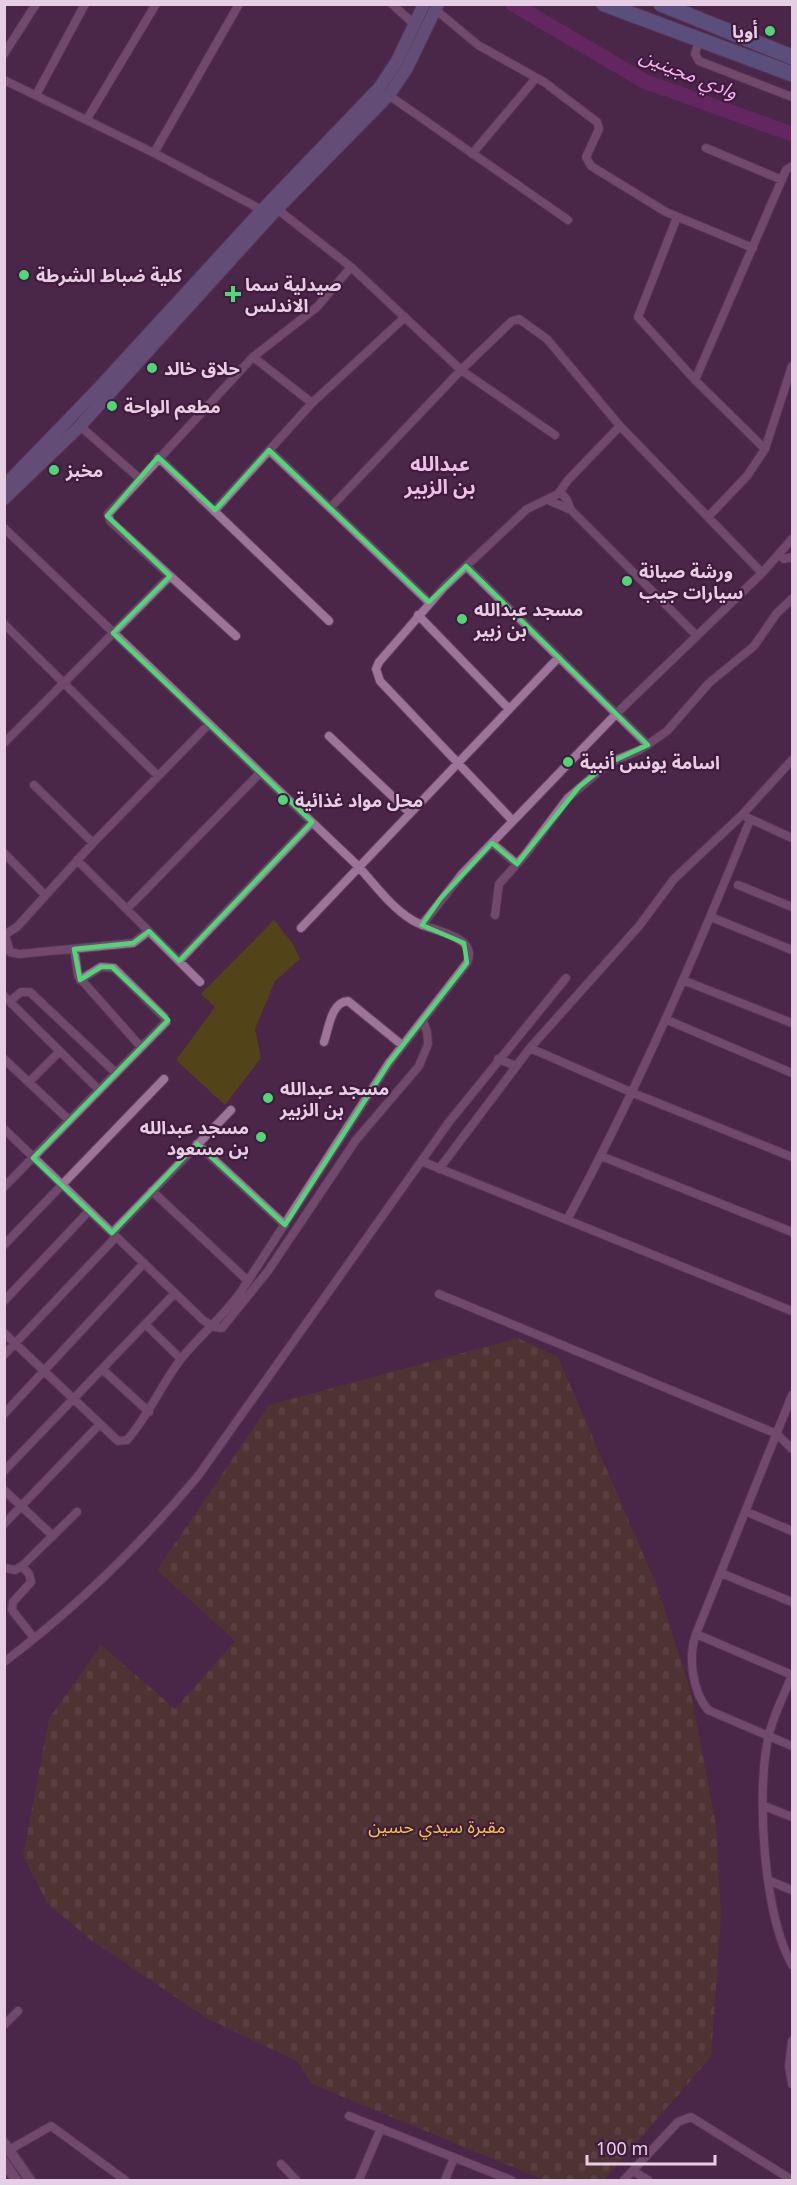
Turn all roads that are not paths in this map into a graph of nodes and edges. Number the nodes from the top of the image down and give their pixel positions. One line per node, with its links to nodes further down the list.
1 (36, 4): 11 (street)
2 (85, 4): 17 (street)
3 (156, 4): 19 (street)
4 (239, 4): 21 (street)
5 (392, 4): 9 (street)
6 (604, 4): 10 (highway)
7 (661, 4): 12 (highway)
8 (432, 6): 9 (main road); 14 (street); 16 (main road)
9 (415, 25): 16 (main road)
10 (699, 40): 13 (highway); 18 (street)
11 (4, 54)
12 (792, 57)
13 (792, 74)
14 (536, 78): 22 (street); 27 (street)
15 (4, 80): 17 (street)
16 (384, 92): 22 (street); 25 (main road); 26 (main road)
17 (36, 95): 19 (street)
18 (792, 98)
19 (87, 119): 21 (street)
20 (706, 148): 24 (street)
21 (154, 153): 26 (street)
22 (472, 153): 28 (street)
23 (792, 166): 24 (street)
24 (782, 180): 29 (street)
25 (277, 209): 30 (street); 37 (main road)
26 (262, 210): 44 (main road)
27 (677, 218): 29 (street); 35 (street)
28 (568, 220)
29 (753, 248): 35 (street)
30 (351, 267): 31 (street); 32 (street)
31 (405, 317): 34 (street); 36 (street)
32 (253, 357): 36 (street); 42 (street)
33 (792, 366): 40 (street)
34 (461, 370): 38 (street); 39 (street); 48 (street)
35 (695, 380): 40 (street)
36 (312, 403): 41 (street)
37 (81, 426): 43 (street); 46 (main road)
38 (620, 426): 45 (street); 51 (street)
39 (555, 435)
40 (765, 449): 51 (street)
41 (269, 450): 48 (street); 49 (street)
42 (158, 457): 43 (street); 49 (street)
43 (139, 478): 58 (street)
44 (4, 486)
45 (560, 491): 47 (street); 50 (street)
46 (4, 500)
47 (548, 500): 50 (street); 56 (street)
48 (332, 507): 60 (street)
49 (214, 510): 62 (street)
50 (571, 510): 66 (street)
51 (708, 517): 57 (street)
52 (4, 528): 64 (street)
53 (792, 539): 54 (street)
54 (779, 555): 55 (street); 57 (street)
55 (792, 557)
56 (466, 566): 60 (street); 67 (street)
57 (762, 573): 66 (street)
58 (170, 576): 64 (street); 65 (street)
59 (792, 599): 74 (street)
60 (429, 602): 61 (street)
61 (418, 615): 69 (street); 76 (street)
62 (329, 621)
63 (4, 624): 68 (street)
64 (113, 633): 68 (street); 71 (street)
65 (236, 636)
66 (697, 636): 70 (street)
67 (559, 657): 69 (street); 70 (street)
68 (64, 683): 73 (street); 78 (street)
69 (509, 709): 76 (street)
70 (617, 713): 74 (street); 83 (street)
71 (209, 724): 77 (street); 78 (street)
72 (329, 736): 80 (street)
73 (5, 742)
74 (648, 745): 90 (street)
75 (792, 760): 81 (street)
76 (458, 763): 80 (street); 83 (street)
77 (260, 773): 84 (street); 95 (street)
78 (158, 776): 86 (street)
79 (34, 785): 86 (street)
80 (410, 813): 91 (street)
81 (742, 815): 82 (street); 116 (street)
82 (750, 820): 85 (street); 97 (street)
83 (513, 821): 87 (street)
84 (312, 822): 91 (street); 104 (street)
85 (792, 838)
86 (93, 843): 89 (street)
87 (492, 843): 90 (street); 98 (street)
88 (4, 853): 93 (street)
89 (77, 860): 93 (street); 95 (street)
90 (517, 864): 96 (street)
91 (358, 867): 98 (street); 99 (street)
92 (738, 885): 94 (street)
93 (45, 895): 101 (street)
94 (792, 907)
95 (127, 909): 100 (street)
96 (495, 915)
97 (711, 917): 103 (street); 107 (street)
98 (422, 925): 110 (street)
99 (301, 928)
100 (149, 931): 102 (street); 104 (street)
101 (5, 935): 102 (street)
102 (74, 949): 106 (street)
103 (792, 950)
104 (179, 961): 108 (street)
105 (566, 978): 119 (street)
106 (80, 980): 115 (street); 115 (street)
107 (685, 981): 111 (street); 112 (street)
108 (200, 982)
109 (7, 999): 117 (street); 121 (street)
110 (423, 1020): 114 (street); 152 (street)
111 (667, 1020): 122 (street); 126 (street)
112 (792, 1023)
113 (324, 1042): 114 (street)
114 (402, 1045): 141 (street)
115 (141, 1047): 121 (street)
116 (530, 1048): 120 (street); 126 (street)
117 (60, 1051): 124 (street); 125 (street)
118 (4, 1059): 124 (street)
119 (498, 1059): 120 (street); 134 (street)
120 (516, 1066): 135 (street)
121 (116, 1073): 125 (street)
122 (792, 1073)
123 (164, 1079): 136 (street)
124 (29, 1082): 128 (street)
125 (99, 1090): 128 (street)
126 (633, 1093): 131 (street); 132 (street)
127 (231, 1110): 130 (street)
128 (69, 1120): 133 (street)
129 (4, 1129): 133 (street)
130 (197, 1144): 138 (street); 141 (street)
131 (601, 1156): 140 (street); 142 (street)
132 (792, 1157)
133 (33, 1158): 136 (street); 137 (street)
134 (420, 1161): 135 (street); 179 (street)
135 (439, 1169): 140 (street)
136 (62, 1185): 139 (street); 144 (street)
137 (4, 1187)
138 (152, 1191): 143 (street); 146 (street)
139 (89, 1211): 143 (street); 149 (street)
140 (567, 1220): 150 (street)
141 (285, 1225): 146 (street)
142 (792, 1232)
143 (114, 1235): 145 (street); 154 (street)
144 (4, 1245)
145 (144, 1263): 147 (street); 158 (street)
146 (248, 1281): 152 (street)
147 (175, 1293): 151 (street); 152 (street)
148 (439, 1294): 164 (street)
149 (4, 1301)
150 (792, 1311)
151 (145, 1324): 156 (street); 157 (street)
152 (213, 1327): 156 (street)
153 (4, 1333): 154 (street)
154 (15, 1343): 155 (street); 158 (street)
155 (4, 1355)
156 (181, 1359): 161 (street)
157 (102, 1369): 160 (street); 161 (street)
158 (44, 1371): 160 (street); 162 (street)
159 (792, 1395): 164 (street)
160 (74, 1399): 163 (street); 166 (street)
161 (149, 1412): 163 (street)
162 (4, 1414)
163 (100, 1424): 168 (street)
164 (777, 1434): 165 (street); 170 (street)
165 (792, 1449)
166 (4, 1471)
167 (4, 1490): 168 (street)
168 (22, 1506): 171 (street); 173 (street)
169 (77, 1512): 173 (street)
170 (747, 1512): 172 (street); 176 (street)
171 (4, 1524)
172 (792, 1531)
173 (53, 1536): 174 (street)
174 (22, 1566): 175 (street); 179 (street)
175 (4, 1568)
176 (721, 1574): 177 (street); 178 (street)
177 (792, 1602)
178 (696, 1634): 181 (street); 182 (street)
179 (34, 1638): 180 (street)
180 (4, 1662)
181 (792, 1675): 182 (street)
182 (768, 1737): 183 (street); 184 (street)
183 (792, 1746)
184 (764, 1806): 185 (street); 186 (street)
185 (792, 1817)
186 (770, 1881): 187 (street); 188 (street)
187 (792, 1890)
188 (792, 1965)
189 (18, 2011): 190 (street)
190 (4, 2025)
191 (792, 2041): 192 (street)
192 (792, 2084)
193 (349, 2116): 194 (street)
194 (381, 2128): 196 (street); 204 (street)
195 (7, 2147): 201 (street); 202 (street)
196 (454, 2158): 205 (street); 206 (street)
197 (4, 2162): 200 (street)
198 (281, 2164): 203 (street)
199 (633, 2171): 207 (street); 208 (street); 209 (street)
200 (16, 2181)
201 (30, 2181)
202 (125, 2181)
203 (296, 2181)
204 (359, 2181)
205 (445, 2181)
206 (511, 2181)
207 (624, 2181)
208 (648, 2181)
209 (792, 2181)

